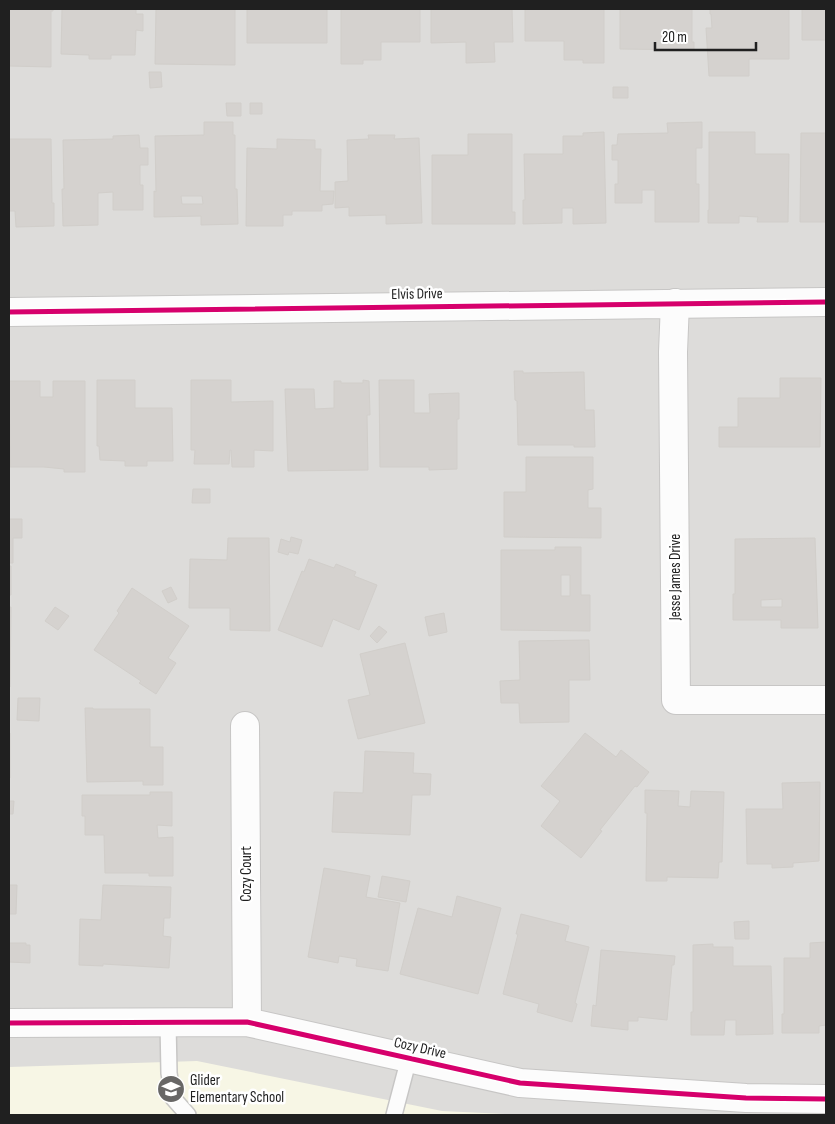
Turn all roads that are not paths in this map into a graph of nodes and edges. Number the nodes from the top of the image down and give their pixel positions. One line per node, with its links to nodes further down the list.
1 (826, 302): 2 (street, Elvis Drive)
2 (675, 303): 3 (street, Elvis Drive); 4 (street, Jesse James Drive)
3 (9, 312)
4 (826, 700)
5 (245, 726): 7 (street, Cozy Court)
6 (168, 1022): 7 (street, Cozy Drive); 8 (street, Cozy Drive); 12 (lane)
7 (247, 1022): 9 (street, Cozy Drive)
8 (9, 1024)
9 (409, 1058): 11 (street, Cozy Drive); 13 (lane)
10 (826, 1099): 11 (street, Cozy Drive)
11 (765, 1107)
12 (188, 1115)
13 (394, 1115)

